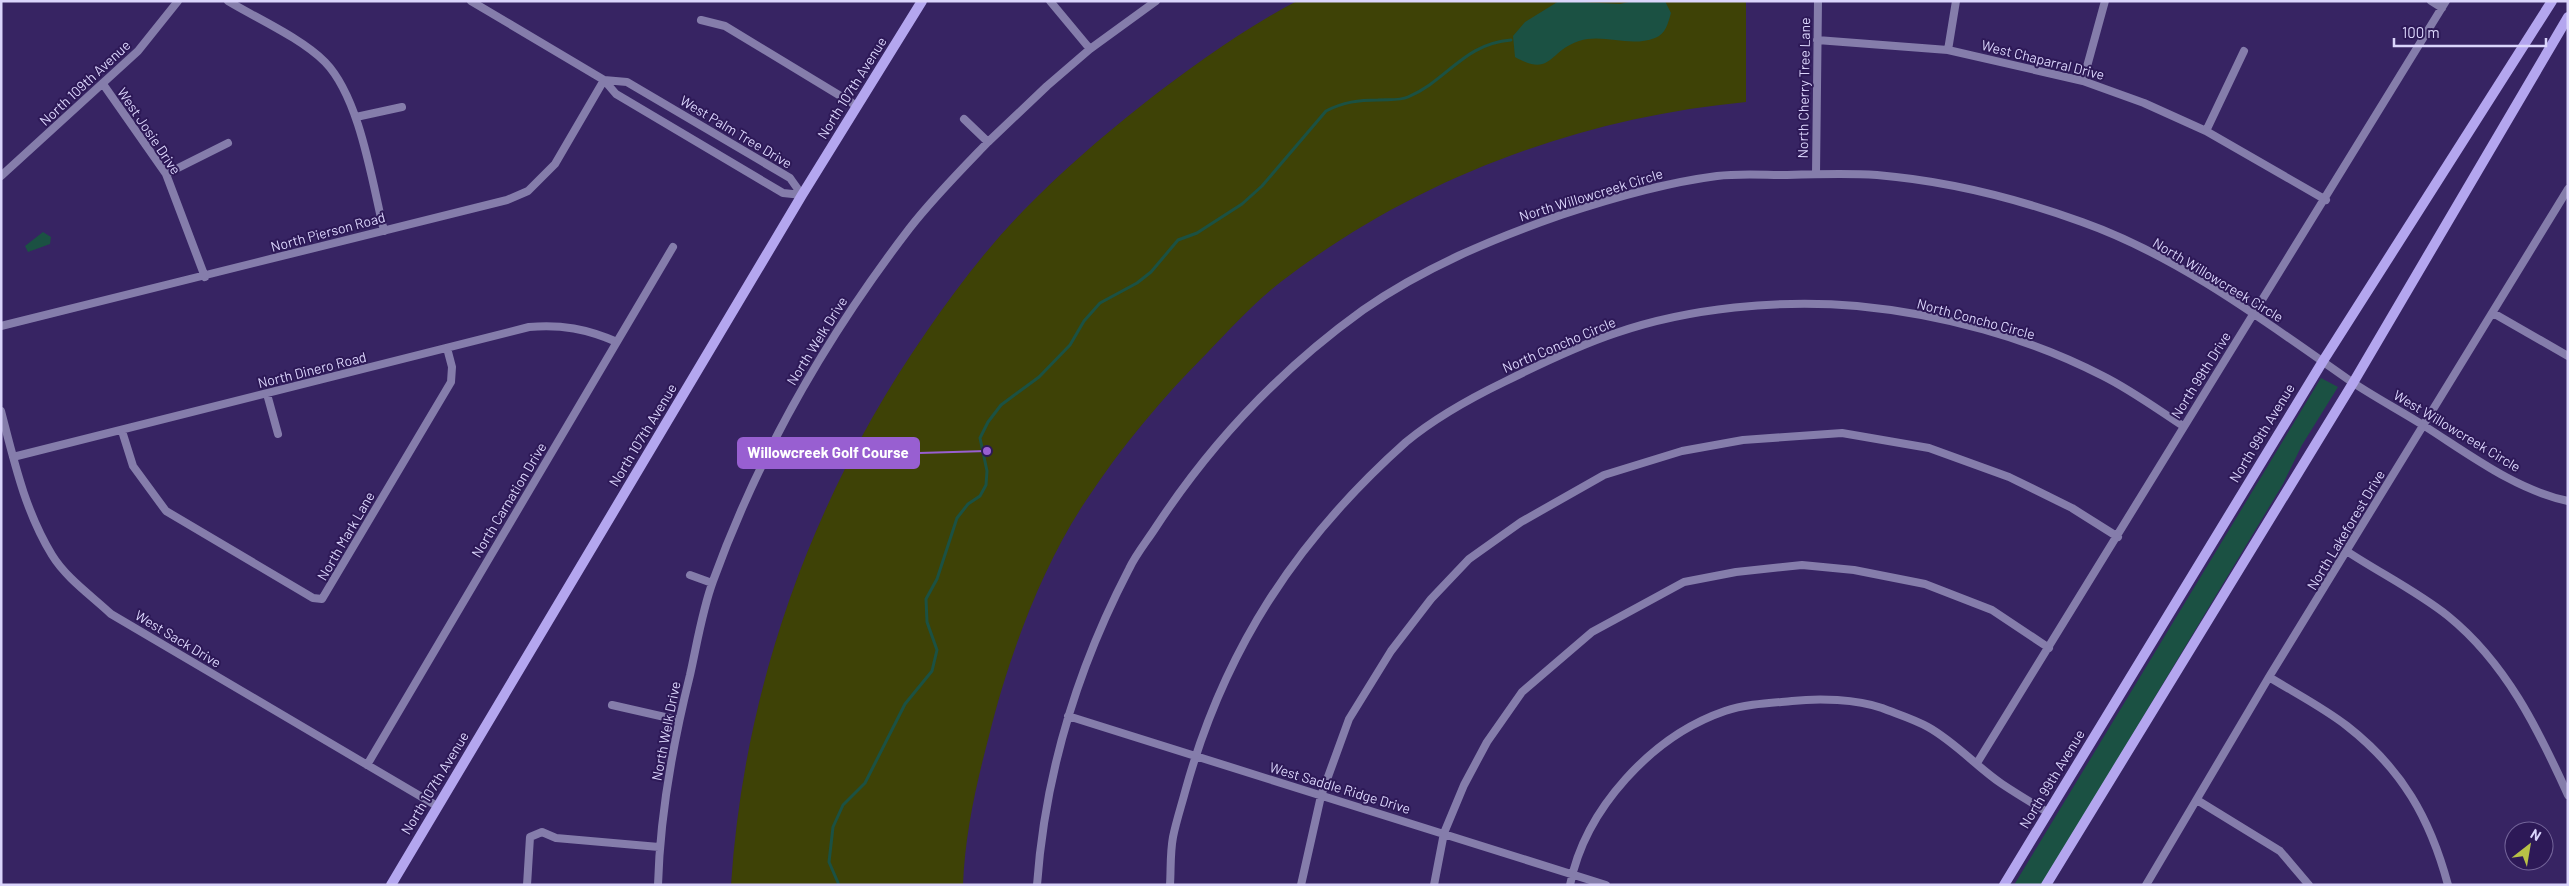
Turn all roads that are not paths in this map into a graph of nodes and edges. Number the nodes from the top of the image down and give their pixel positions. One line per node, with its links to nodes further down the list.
1 (178, 1): 21 (street, North 109th Avenue)
2 (228, 1): 24 (street)
3 (471, 1): 19 (street, West Palm Tree Drive)
4 (922, 1): 22 (main road, North 107th Avenue)
5 (1050, 1): 16 (street)
6 (1156, 1): 16 (street, North Welk Drive)
7 (1818, 1): 15 (street, North Cherry Tree Lane)
8 (1956, 1): 17 (street)
9 (2105, 1): 20 (street)
10 (2430, 1): 12 (street)
11 (2552, 1): 44 (main road, North 99th Avenue)
12 (2444, 5): 34 (street, North 99th Drive)
13 (2568, 17): 46 (main road)
14 (701, 20): 22 (street)
15 (1818, 40): 17 (street, West Chaparral Drive); 30 (street, North Cherry Tree Lane)
16 (1090, 49): 27 (street, North Welk Drive)
17 (1948, 50): 20 (street, West Chaparral Drive)
18 (2244, 51): 26 (street)
19 (604, 80): 33 (street, West Palm Tree Drive); 33 (street, West Palm Tree Drive); 35 (street, North Pierson Road)
20 (2082, 80): 26 (street, West Chaparral Drive)
21 (102, 84): 29 (street, West Josie Drive); 31 (street, North 109th Avenue)
22 (857, 106): 33 (main road, North 107th Avenue)
23 (402, 107): 24 (street)
24 (356, 117): 35 (street)
25 (964, 119): 27 (street)
26 (2206, 131): 34 (street, West Chaparral Drive)
27 (988, 142): 58 (street, North Welk Drive)
28 (228, 143): 29 (street)
29 (166, 174): 37 (street, West Josie Drive)
30 (1816, 174): 39 (street, North Willowcreek Circle); 62 (street, North Willowcreek Circle)
31 (1, 176)
32 (2568, 190): 38 (street, North Lakeforest Drive)
33 (802, 195): 70 (main road, North 107th Avenue)
34 (2326, 200): 39 (street, North 99th Drive)
35 (384, 231): 37 (street, North Pierson Road)
36 (673, 247): 41 (street, North Carnation Drive)
37 (205, 277): 40 (street, North Pierson Road)
38 (2493, 314): 43 (street); 50 (street, North Lakeforest Drive)
39 (2254, 315): 44 (street, North Willowcreek Circle); 49 (street, North 99th Drive)
40 (1, 326)
41 (617, 342): 42 (street, North Dinero Road); 66 (street, North Carnation Drive)
42 (447, 348): 47 (street, North Dinero Road); 51 (street, North Mark Lane)
43 (2568, 356)
44 (2323, 361): 45 (street, North Willowcreek Circle); 71 (main road, North 99th Avenue)
45 (2338, 372): 46 (street, West Willowcreek Circle)
46 (2353, 383): 50 (street, West Willowcreek Circle); 85 (main road)
47 (267, 394): 51 (street, North Dinero Road); 52 (street)
48 (1, 411): 53 (street, West Sack Drive)
49 (2183, 426): 55 (street, North 99th Drive); 64 (street, North Concho Circle)
50 (2424, 426): 54 (street, West Willowcreek Circle); 56 (street, North Lakeforest Drive)
51 (122, 430): 53 (street, North Dinero Road)
52 (278, 434)
53 (13, 456): 66 (street, West Sack Drive)
54 (2568, 501)
55 (2118, 537): 59 (street, North 99th Drive); 68 (street)
56 (2348, 552): 60 (street, North Lakeforest Drive); 67 (street)
57 (690, 575): 58 (street)
58 (712, 583): 63 (street, North Welk Drive)
59 (2049, 648): 65 (street, North 99th Drive); 72 (street)
60 (2269, 677): 69 (street, North Lakeforest Drive); 88 (street)
61 (612, 705): 63 (street)
62 (1068, 716): 64 (street, West Saddle Ridge Drive); 78 (street)
63 (678, 720): 73 (street, North Welk Drive)
64 (1195, 756): 68 (street, West Saddle Ridge Drive); 79 (street, North Concho Circle)
65 (1978, 763): 71 (street); 74 (street)
66 (366, 765): 70 (street, West Sack Drive)
67 (2568, 795)
68 (1321, 796): 72 (street, West Saddle Ridge Drive); 80 (street)
69 (2197, 800): 86 (street, North Lakeforest Drive); 87 (street)
70 (437, 806): 75 (main road, North 107th Avenue)
71 (2047, 812): 84 (main road, North 99th Avenue)
72 (1444, 833): 74 (street, West Saddle Ridge Drive); 81 (street)
73 (659, 847): 76 (street); 77 (street, North Welk Drive)
74 (1572, 874): 82 (street); 83 (street, West Saddle Ridge Drive)
75 (391, 885)
76 (527, 885)
77 (658, 885)
78 (1037, 885)
79 (1170, 885)
80 (1301, 885)
81 (1434, 885)
82 (1570, 885)
83 (1606, 885)
84 (2004, 885)
85 (2046, 885)
86 (2146, 885)
87 (2308, 885)
88 (2448, 885)

